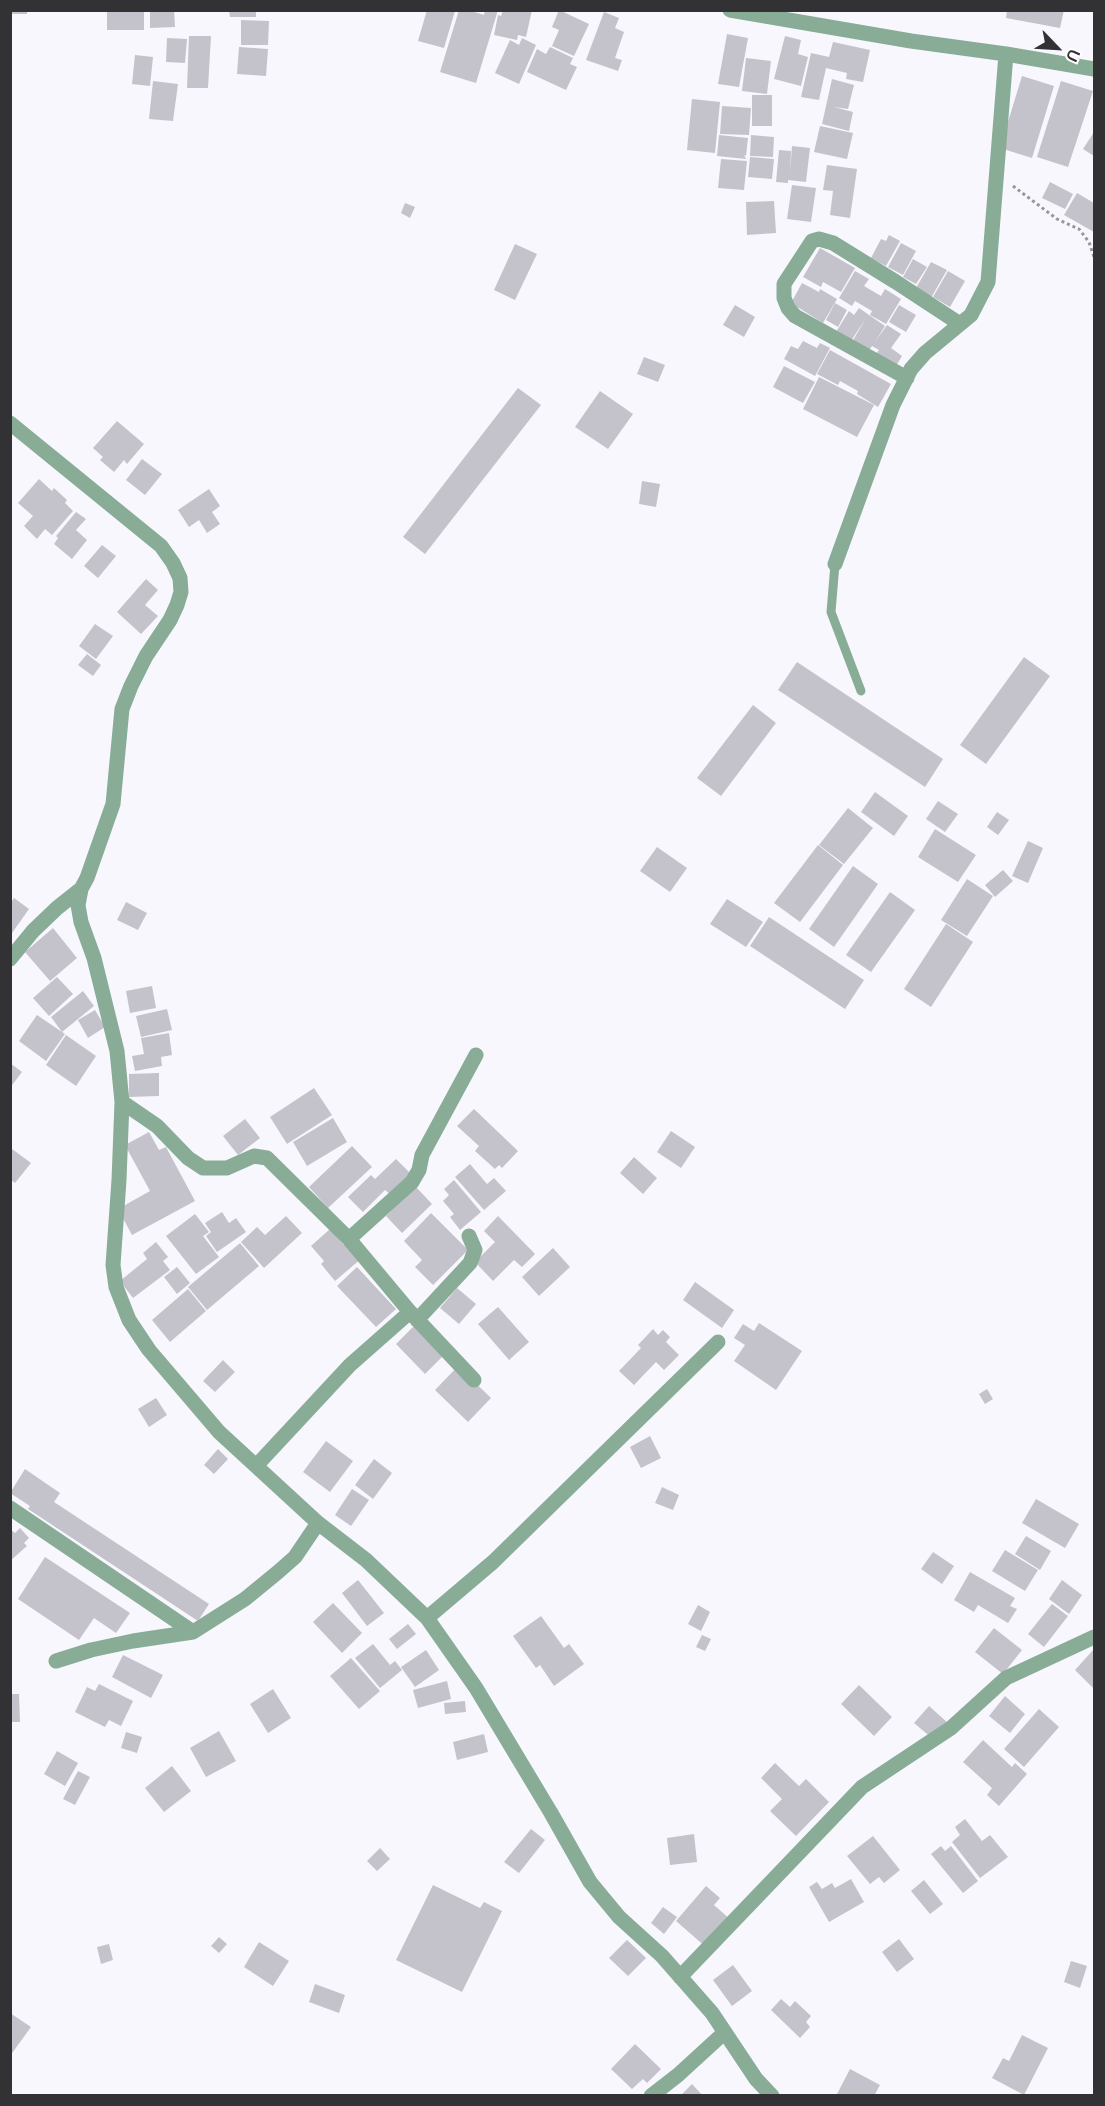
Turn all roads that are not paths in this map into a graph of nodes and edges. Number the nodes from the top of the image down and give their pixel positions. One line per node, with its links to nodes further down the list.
1 (730, 10): 2 (street)
2 (1006, 54): 3 (street); 4 (street)
3 (1095, 69)
4 (960, 324): 5 (street); 5 (street)
5 (907, 378): 7 (street)
6 (10, 423): 9 (street)
7 (835, 564): 8 (lane)
8 (861, 691)
9 (81, 889): 10 (street); 12 (street)
10 (10, 959)
11 (476, 1055): 14 (street)
12 (122, 1102): 14 (street); 18 (street)
13 (470, 1236): 15 (street)
14 (349, 1239): 15 (street)
15 (414, 1316): 17 (street); 18 (street)
16 (718, 1342): 21 (street)
17 (474, 1380)
18 (256, 1466): 20 (street)
19 (10, 1508): 22 (street)
20 (318, 1523): 21 (street); 22 (street)
21 (427, 1618): 25 (street)
22 (193, 1632): 24 (street)
23 (1095, 1637): 25 (street)
24 (56, 1661)
25 (680, 1977): 26 (street)
26 (725, 2032): 27 (street); 28 (street)
27 (651, 2096)
28 (772, 2096)

